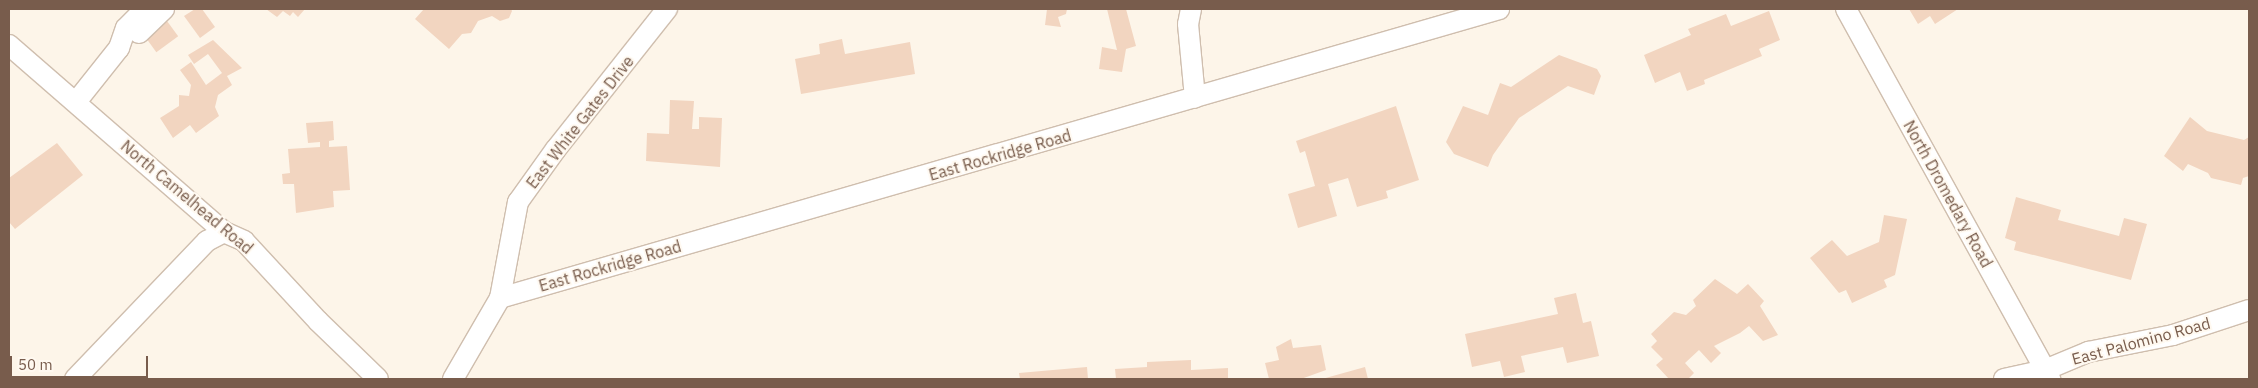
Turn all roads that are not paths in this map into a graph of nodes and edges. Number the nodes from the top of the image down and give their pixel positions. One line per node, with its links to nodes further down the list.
1 (144, 9): 8 (street)
2 (164, 9): 8 (street)
3 (667, 9): 12 (street, East White Gates Drive)
4 (1191, 9): 9 (street)
5 (1499, 9): 9 (street, East Rockridge Road)
6 (1846, 9): 14 (street, North Dromedary Road)
7 (9, 45): 10 (street, North Camelhead Road)
8 (119, 48): 10 (street)
9 (1195, 98): 12 (street, East Rockridge Road)
10 (76, 102): 11 (street, North Camelhead Road)
11 (224, 232): 15 (street); 16 (street, North Camelhead Road)
12 (500, 298): 17 (street, East White Gates Drive)
13 (2249, 310): 14 (street, East Palomino Road)
14 (2047, 375): 18 (street, East Palomino Road)
15 (74, 379)
16 (378, 379)
17 (453, 379)
18 (2004, 379)

